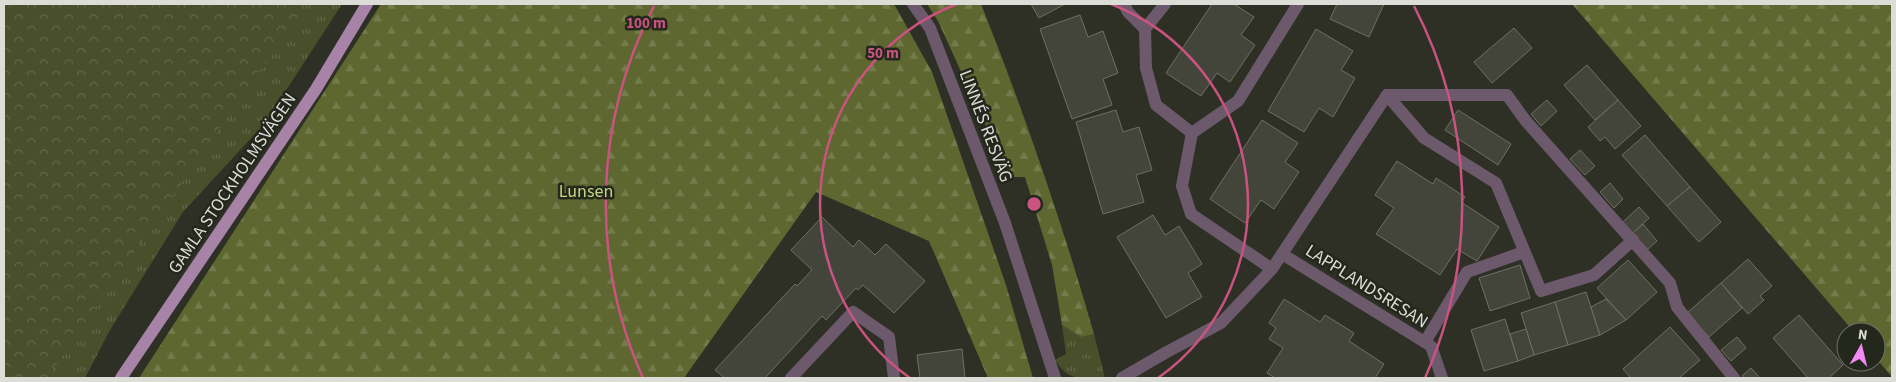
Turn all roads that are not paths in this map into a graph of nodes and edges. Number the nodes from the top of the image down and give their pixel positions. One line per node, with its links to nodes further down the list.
1 (367, 4): 15 (main road, GAMLA STOCKHOLMSVÄGEN)
2 (913, 4): 18 (street, LINNÉS RESVÄG)
3 (1124, 4): 6 (street)
4 (1165, 4): 6 (street)
5 (1298, 4): 8 (street)
6 (1145, 29): 8 (street)
7 (1387, 95): 9 (street); 10 (street); 11 (street, LAPPLANDSRESAN)
8 (1192, 133): 12 (street)
9 (1633, 240): 10 (street); 14 (street)
10 (1524, 252): 13 (street)
11 (1282, 254): 12 (street, LAPPLANDSRESAN); 13 (street, LAPPLANDSRESAN)
12 (1272, 269): 19 (street, LAPPLANDSRESAN)
13 (1425, 342): 20 (street, LAPPLANDSRESAN)
14 (1726, 375)
15 (121, 378)
16 (791, 378): 17 (street)
17 (894, 378)
18 (1055, 378)
19 (1122, 378)
20 (1442, 378)

